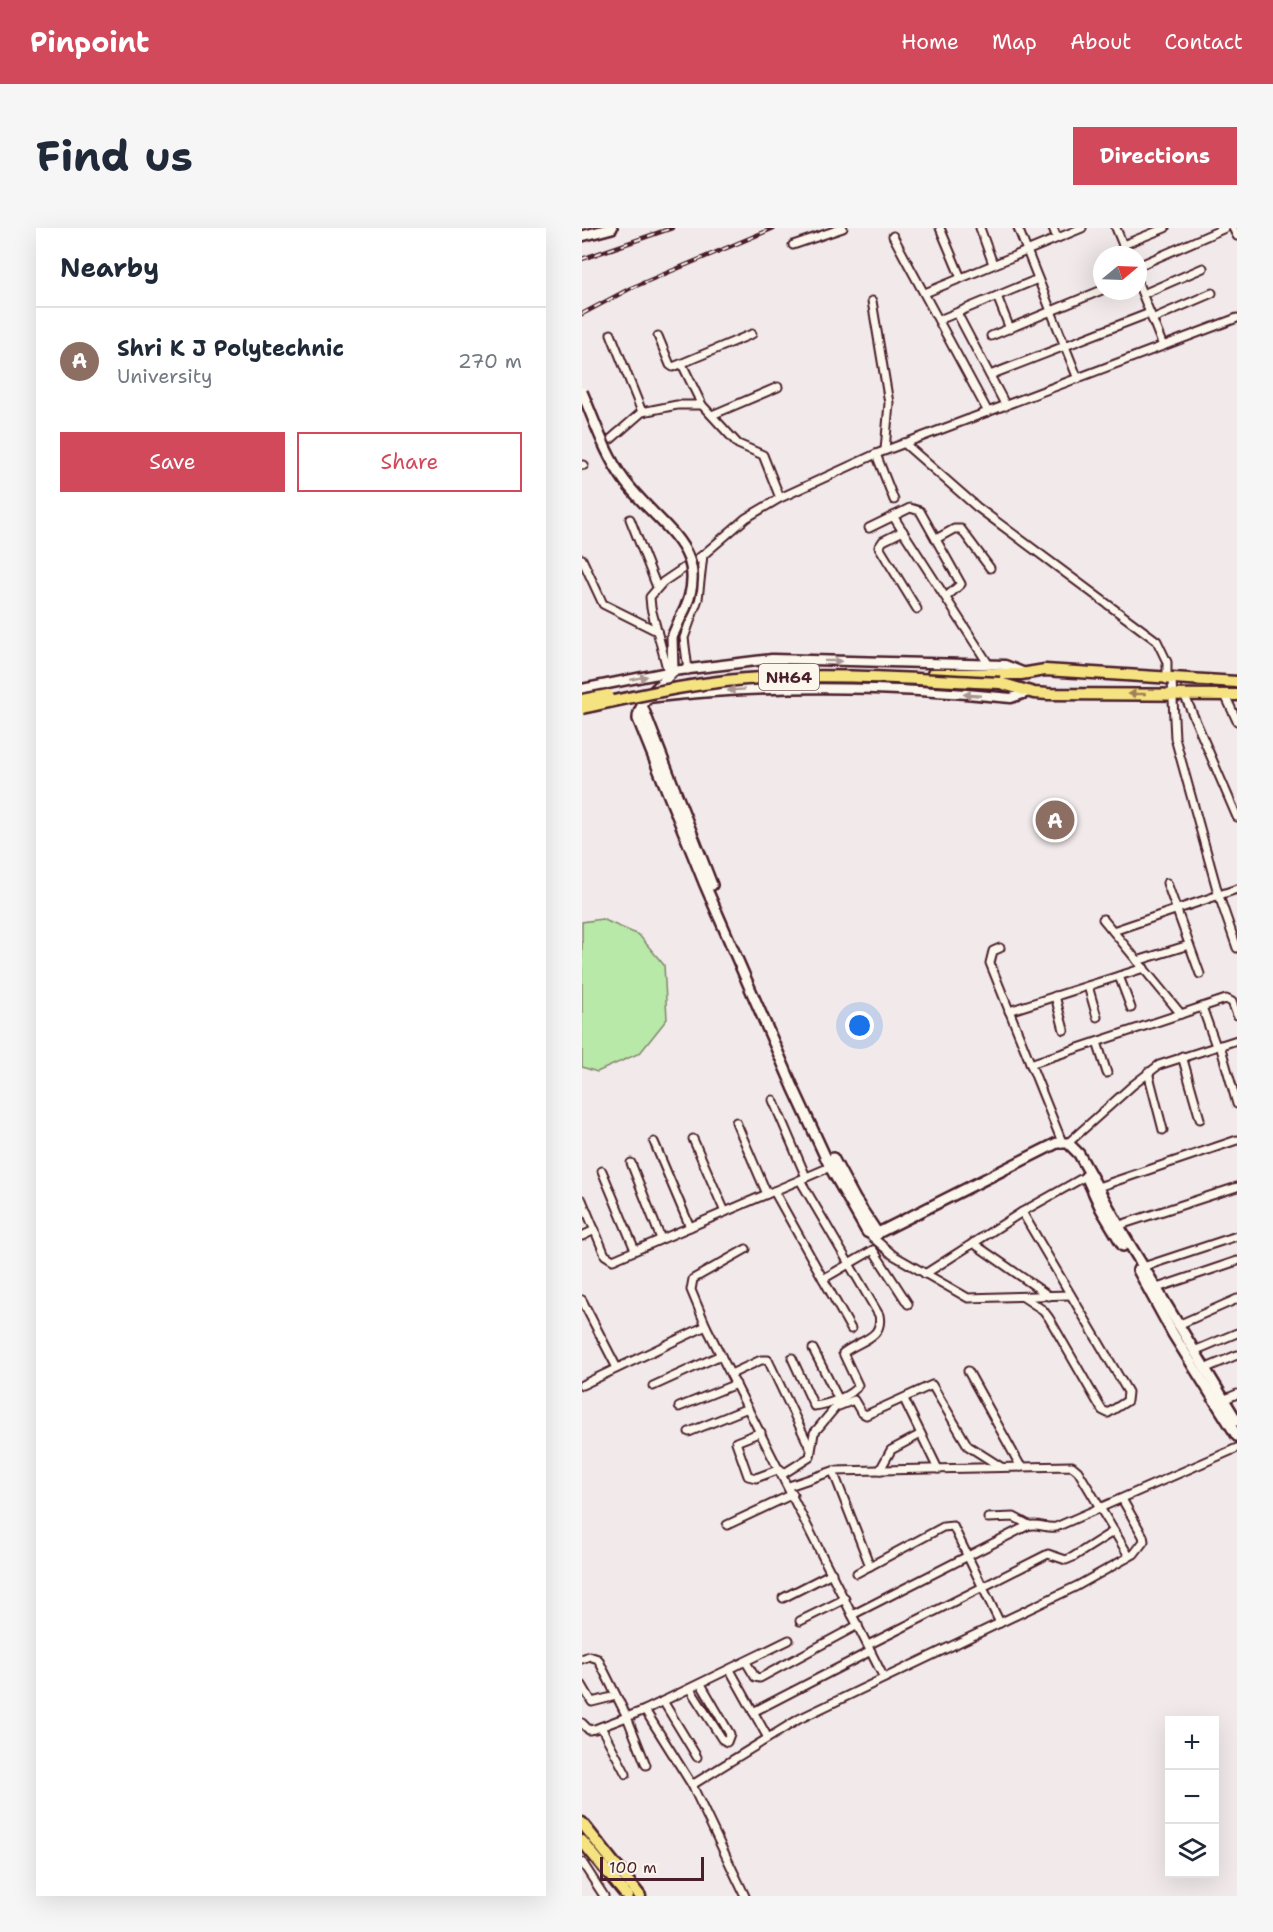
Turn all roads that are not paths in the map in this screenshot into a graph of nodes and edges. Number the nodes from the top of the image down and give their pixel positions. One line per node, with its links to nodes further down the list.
1 (612, 228): 13 (main road)
2 (843, 228): 17 (street)
3 (940, 228): 23 (street)
4 (980, 228): 21 (street)
5 (1018, 228): 19 (street)
6 (1053, 228): 16 (street)
7 (1082, 228): 16 (street)
8 (1116, 228): 18 (street)
9 (1165, 228): 18 (street)
10 (1226, 228): 12 (street)
11 (1233, 228): 15 (street)
12 (1210, 231): 20 (street)
13 (582, 236)
14 (893, 236): 26 (street)
15 (1237, 236)
16 (1057, 238): 19 (street)
17 (793, 245)
18 (1123, 245)
19 (1027, 251): 21 (street); 24 (street)
20 (1147, 262)
21 (993, 264): 23 (street)
22 (1203, 268): 25 (street)
23 (961, 278): 26 (street)
24 (1038, 279): 29 (street); 32 (street)
25 (1147, 292)
26 (925, 293): 36 (street)
27 (1212, 293): 34 (street)
28 (1093, 294): 32 (street)
29 (997, 296): 33 (street); 37 (street)
30 (1145, 300): 34 (street)
31 (872, 301): 56 (street)
32 (1051, 311): 37 (street); 42 (street)
33 (957, 313): 36 (street); 45 (street)
34 (1151, 316): 42 (street); 43 (street)
35 (1237, 318): 43 (street)
36 (939, 320): 52 (street)
37 (1010, 328): 41 (street)
38 (611, 334): 51 (street)
39 (752, 334): 44 (street)
40 (658, 336): 44 (street)
41 (991, 336)
42 (1065, 346): 45 (street); 46 (street)
43 (1163, 346): 46 (street)
44 (682, 364): 49 (street)
45 (990, 375): 50 (street)
46 (1078, 379): 50 (street)
47 (778, 387): 53 (street)
48 (582, 392): 74 (main road, bridge)
49 (702, 405): 51 (street); 53 (street)
50 (1006, 405): 52 (street)
51 (642, 412): 54 (street)
52 (988, 412): 55 (street)
53 (712, 415): 58 (street)
54 (611, 440)
55 (904, 443): 56 (street); 77 (street)
56 (885, 450): 57 (street)
57 (876, 454): 58 (street); 59 (street)
58 (780, 498): 65 (street)
59 (894, 500)
60 (893, 516): 62 (street); 63 (street); 64 (street)
61 (630, 519): 68 (street)
62 (869, 528)
63 (903, 531): 69 (street); 70 (street)
64 (936, 539): 67 (street); 69 (street)
65 (703, 555): 68 (street); 73 (street)
66 (582, 559): 71 (street)
67 (990, 568)
68 (657, 587): 71 (street)
69 (946, 597): 72 (street)
70 (917, 609)
71 (657, 631): 74 (street)
72 (989, 665): 73 (street, NH64, one-way to 72); 75 (street, NH64)
73 (688, 669): 74 (street, NH64)
74 (671, 672): 79 (street, NH64, one-way to 74); 84 (main road)
75 (1025, 673): 76 (main road, NH64); 77 (main road, NH64)
76 (1000, 678): 80 (main road, NH64); 85 (main road, NH64, bridge); 86 (main road, NH64, bridge)
77 (1169, 680): 78 (main road, NH64); 81 (street)
78 (1237, 682)
79 (582, 689)
80 (1029, 692): 81 (main road, NH64, one-way to 80); 84 (street, one-way to 84)
81 (1172, 694): 82 (main road, NH64); 93 (street)
82 (1184, 694): 83 (main road, NH64); 90 (street)
83 (1231, 695): 89 (street)
84 (649, 698): 87 (main road); 88 (street)
85 (582, 700)
86 (582, 708)
87 (643, 708): 131 (main road); 144 (main road)
88 (582, 712)
89 (1237, 721)
90 (1237, 817)
91 (1167, 883): 94 (street)
92 (1237, 889): 93 (street)
93 (1218, 893): 94 (street); 99 (street)
94 (1177, 908): 96 (street); 97 (street)
95 (1103, 919): 96 (street)
96 (1113, 931): 100 (street)
97 (1189, 945): 100 (street); 102 (street)
98 (1000, 948): 108 (street)
99 (1237, 948)
100 (1137, 961): 101 (street)
101 (1144, 968): 103 (street); 109 (street)
102 (1200, 974)
103 (1119, 976): 104 (street); 107 (street)
104 (1088, 986): 105 (street); 111 (street)
105 (1055, 996): 108 (street); 112 (street)
106 (1202, 1007): 109 (street); 110 (street); 115 (street)
107 (1131, 1008)
108 (1009, 1011): 117 (street)
109 (1181, 1014): 114 (street)
110 (1237, 1014)
111 (1097, 1017)
112 (1065, 1030)
113 (1237, 1040): 115 (street)
114 (1097, 1042): 117 (street); 119 (street)
115 (1218, 1045): 116 (street); 121 (street)
116 (1182, 1056): 118 (street); 122 (street)
117 (1030, 1064): 128 (street)
118 (1148, 1072): 124 (street); 128 (street)
119 (1107, 1073)
120 (773, 1100): 134 (street)
121 (1237, 1104)
122 (1200, 1119)
123 (736, 1122): 137 (street)
124 (1163, 1130)
125 (693, 1139): 139 (street)
126 (1237, 1140): 135 (street)
127 (654, 1142): 141 (street)
128 (1065, 1143): 129 (main road); 144 (main road)
129 (1079, 1154): 133 (main road); 135 (main road)
130 (631, 1163): 147 (street)
131 (830, 1167): 134 (street); 144 (main road)
132 (602, 1171): 150 (street)
133 (1086, 1176): 140 (street); 142 (main road)
134 (803, 1179): 137 (street); 152 (street)
135 (1098, 1187): 142 (main road)
136 (1237, 1187): 142 (street)
137 (770, 1193): 139 (street); 155 (street)
138 (582, 1200): 143 (street)
139 (724, 1212): 141 (street)
140 (1022, 1212): 148 (street); 157 (street)
141 (690, 1227): 147 (street)
142 (1115, 1227): 153 (main road); 156 (main road)
143 (595, 1230): 145 (street); 150 (street)
144 (875, 1235): 154 (street)
145 (582, 1236)
146 (1237, 1236): 153 (street)
147 (662, 1239): 150 (street)
148 (973, 1243): 154 (street); 158 (street)
149 (746, 1249): 164 (street)
150 (635, 1250)
151 (1237, 1261): 156 (street)
152 (849, 1263): 155 (street); 162 (street); 182 (street)
153 (1143, 1267): 156 (main road)
154 (925, 1274): 159 (street)
155 (823, 1279): 165 (street)
156 (1152, 1289): 163 (main road); 189 (main road)
157 (1070, 1295): 158 (street); 159 (street)
158 (1049, 1296): 159 (street)
159 (1023, 1297)
160 (1237, 1299): 163 (street)
161 (582, 1300): 172 (street)
162 (908, 1304)
163 (1178, 1325): 168 (main road)
164 (706, 1326): 169 (street); 172 (street)
165 (851, 1329)
166 (1237, 1333): 168 (street)
167 (813, 1349): 182 (street)
168 (1194, 1351): 173 (main road)
169 (721, 1355): 175 (street); 178 (street)
170 (1237, 1355): 173 (street)
171 (792, 1359): 182 (street)
172 (617, 1368): 176 (street)
173 (1204, 1369): 181 (main road)
174 (968, 1371): 193 (street)
175 (731, 1374): 177 (street); 191 (street)
176 (583, 1382)
177 (736, 1384): 183 (street); 184 (street)
178 (653, 1386)
179 (1237, 1394): 181 (street)
180 (904, 1399): 182 (street); 188 (street); 192 (street)
181 (1223, 1400): 185 (main road)
182 (839, 1402): 191 (street)
183 (679, 1407)
184 (748, 1408): 186 (street); 187 (street)
185 (1237, 1421)
186 (689, 1432)
187 (761, 1432): 197 (street); 197 (street)
188 (921, 1434): 194 (street); 195 (street)
189 (1237, 1436)
190 (1237, 1448): 200 (street)
191 (811, 1450): 197 (street)
192 (1002, 1467): 193 (street); 194 (street)
193 (1021, 1467): 201 (street)
194 (938, 1469): 195 (street)
195 (880, 1470): 196 (street)
196 (833, 1471): 198 (street); 208 (street)
197 (782, 1472): 198 (street)
198 (789, 1486): 199 (street)
199 (793, 1494): 203 (street); 209 (street)
200 (1122, 1499): 201 (street); 207 (street)
201 (1100, 1508): 204 (street); 205 (street)
202 (988, 1518): 204 (street)
203 (727, 1525)
204 (1029, 1525): 206 (street)
205 (1114, 1531): 207 (street); 211 (street)
206 (969, 1556): 208 (street); 211 (street); 214 (street)
207 (1129, 1556): 216 (street)
208 (870, 1566): 210 (street)
209 (832, 1573): 212 (street); 213 (street)
210 (857, 1573)
211 (984, 1588): 216 (street); 219 (street)
212 (783, 1598)
213 (845, 1599): 214 (street); 215 (street)
214 (852, 1614): 217 (street)
215 (800, 1621)
216 (1000, 1623): 223 (street)
217 (858, 1625): 219 (street); 221 (street)
218 (789, 1640): 221 (street)
219 (869, 1648): 223 (street); 230 (street)
220 (582, 1659): 227 (street)
221 (746, 1662): 222 (street)
222 (730, 1670): 225 (street); 230 (street)
223 (884, 1678): 234 (street)
224 (582, 1684): 227 (street)
225 (701, 1684): 226 (street); 226 (street)
226 (690, 1689): 228 (street)
227 (616, 1696): 231 (street)
228 (663, 1701): 229 (street); 235 (street)
229 (645, 1710): 231 (street); 238 (street)
230 (753, 1712): 234 (street)
231 (627, 1717): 233 (street); 236 (street)
232 (582, 1723): 233 (street)
233 (601, 1727): 237 (street)
234 (768, 1738): 238 (street)
235 (697, 1757)
236 (646, 1765)
237 (626, 1774)
238 (692, 1785): 246 (street)
239 (582, 1823): 245 (main road)
240 (582, 1841): 244 (main road)
241 (582, 1862): 242 (street)
242 (585, 1877): 243 (street)
243 (604, 1896)
244 (627, 1896)
245 (640, 1896)
246 (745, 1896)

